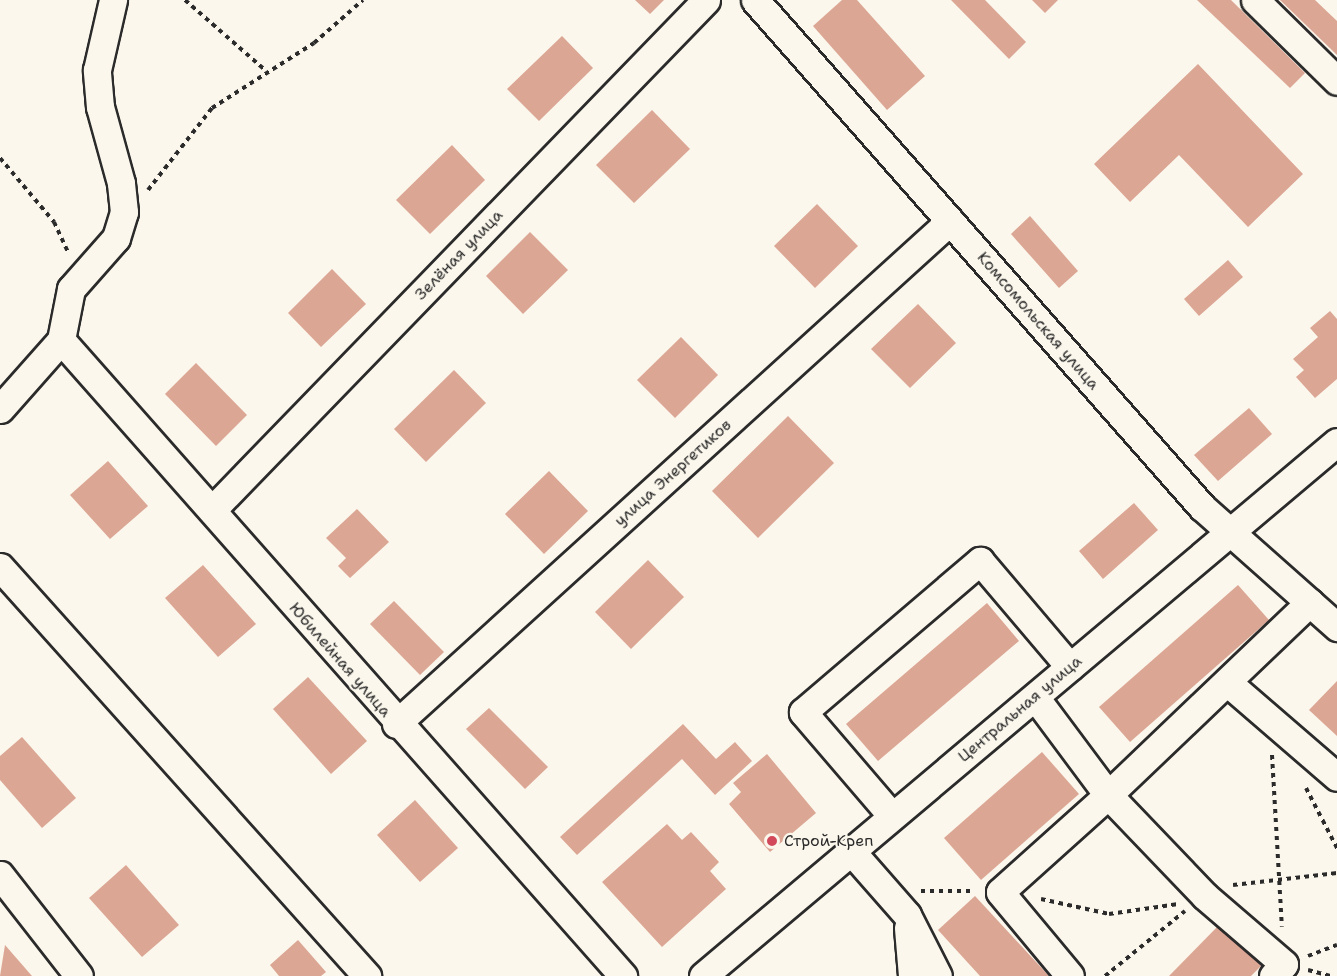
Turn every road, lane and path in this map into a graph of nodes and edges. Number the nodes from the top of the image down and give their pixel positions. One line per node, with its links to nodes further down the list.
1 (112, 0): 12 (street)
2 (185, 0): 7 (path)
3 (363, 0): 7 (path)
4 (706, 0): 16 (street, Зелёная улица)
5 (754, 0): 11 (street, Комсомольская улица)
6 (1255, 0): 8 (street)
7 (265, 70): 10 (path)
8 (1337, 81)
9 (0, 158): 12 (path)
10 (142, 199)
11 (950, 221): 17 (street, Комсомольская улица); 25 (street, улица Энергетиков)
12 (71, 289): 13 (street)
13 (61, 340): 14 (street); 16 (street, Юбилейная улица)
14 (0, 409)
15 (1333, 454): 17 (street, Центральная улица)
16 (212, 510): 25 (street, Юбилейная улица)
17 (1232, 531): 19 (street, Комсомольская улица); 21 (street, Центральная улица)
18 (0, 567): 41 (street)
19 (1310, 602): 20 (street, Комсомольская улица); 22 (street)
20 (1337, 627)
21 (1070, 667): 23 (street, Центральная улица); 29 (street)
22 (1227, 682): 24 (street); 28 (street)
23 (1035, 697): 28 (street); 29 (street, Центральная улица)
24 (1272, 721): 26 (street); 34 (path)
25 (396, 724): 42 (street, Юбилейная улица)
26 (1337, 777)
27 (1302, 779): 30 (path)
28 (1108, 795): 35 (street); 37 (street)
29 (892, 816): 31 (street, Центральная улица)
30 (1337, 848)
31 (851, 851): 36 (street); 43 (street, Центральная улица)
32 (1337, 873): 34 (path)
33 (0, 875): 40 (street)
34 (1279, 877): 37 (path); 39 (path)
35 (1000, 892): 36 (path); 37 (path); 46 (street)
36 (887, 893): 38 (street)
37 (1205, 896): 39 (street); 47 (path)
38 (907, 915): 44 (street); 45 (street)
39 (1279, 970)
40 (79, 976)
41 (367, 976)
42 (623, 976)
43 (703, 976)
44 (912, 976)
45 (938, 976)
46 (1070, 976)
47 (1105, 976)

